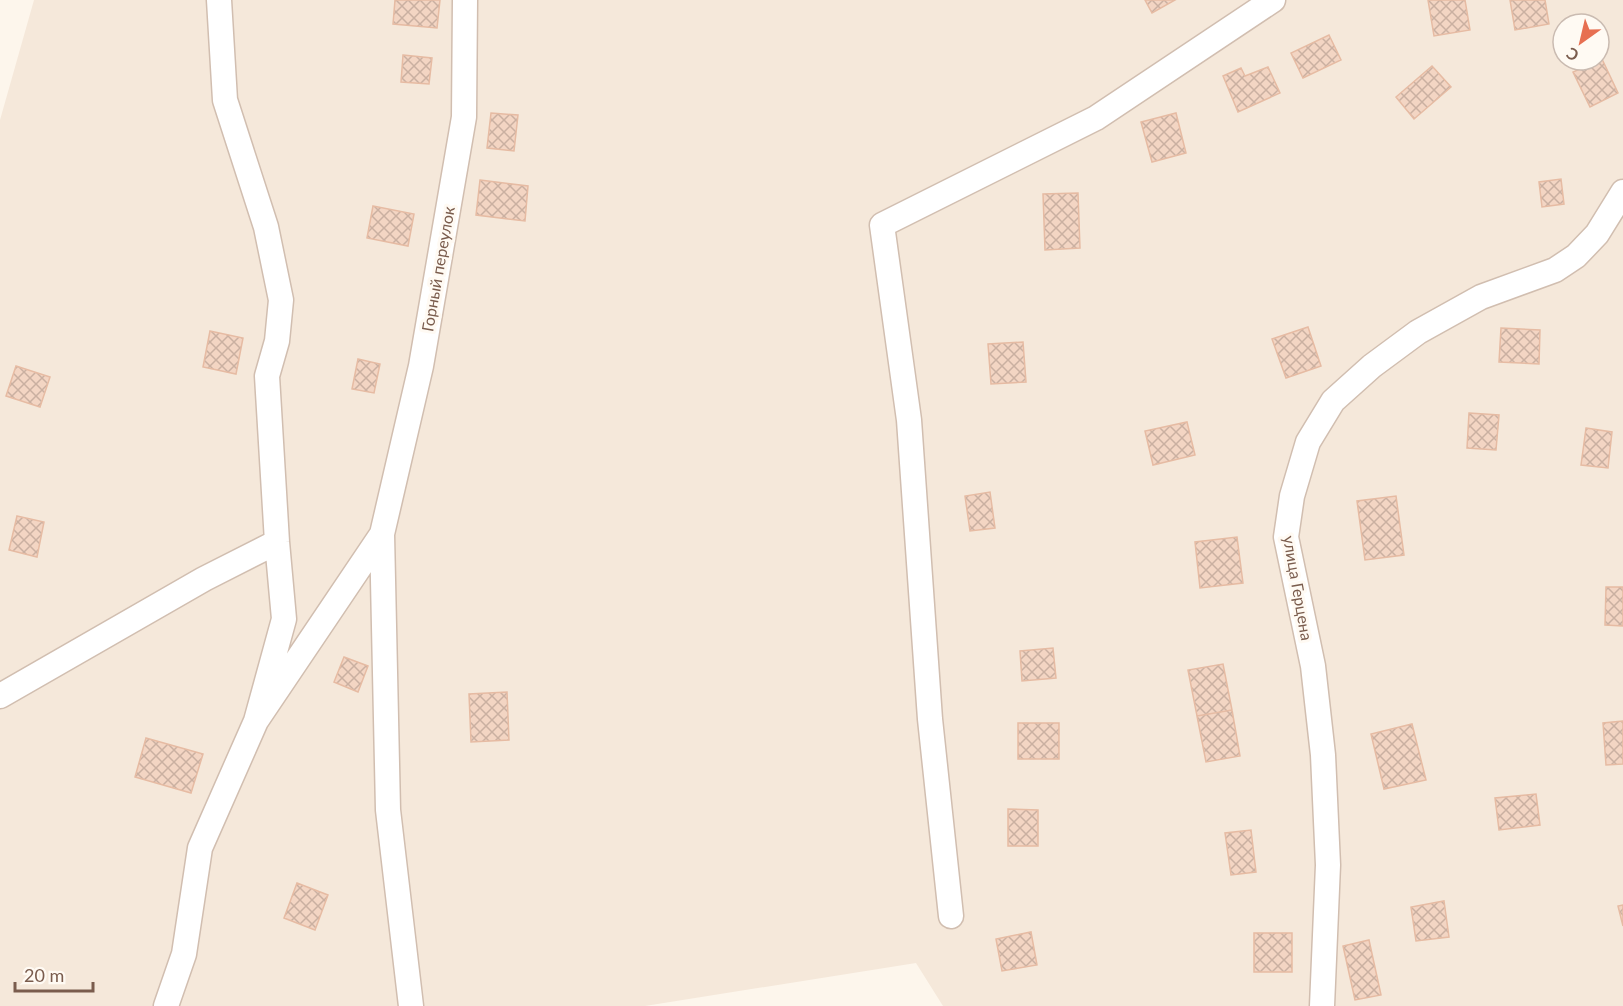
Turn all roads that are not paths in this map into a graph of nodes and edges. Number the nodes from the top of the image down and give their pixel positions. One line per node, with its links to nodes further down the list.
1 (219, 0): 6 (street)
2 (465, 0): 5 (street, Горный переулок)
3 (1274, 0): 9 (street)
4 (1623, 192): 12 (street, улица Герцена)
5 (382, 534): 8 (street); 11 (street)
6 (277, 542): 7 (street); 8 (street)
7 (0, 696)
8 (256, 721): 10 (street)
9 (951, 916)
10 (166, 1006)
11 (411, 1006)
12 (1322, 1006)

